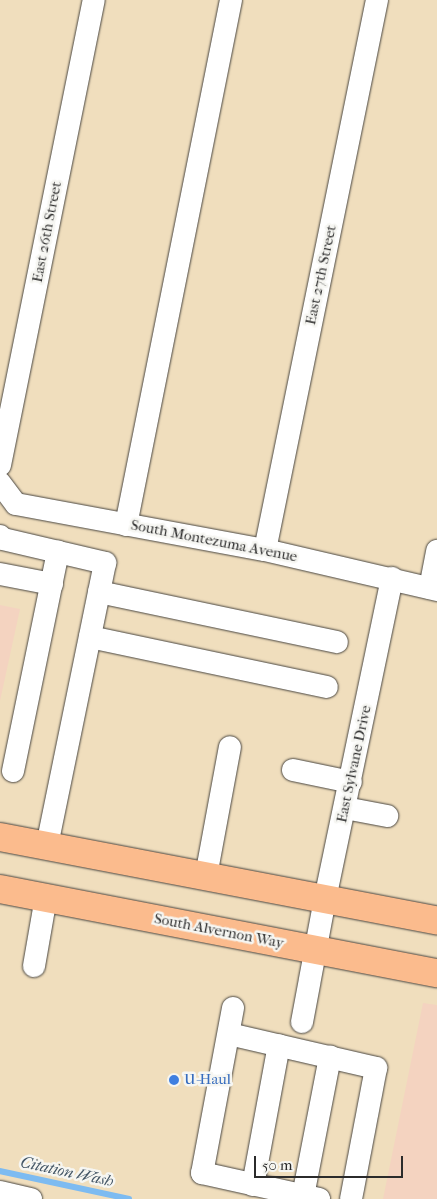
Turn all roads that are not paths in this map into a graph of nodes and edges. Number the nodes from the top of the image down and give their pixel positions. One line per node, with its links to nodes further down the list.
1 (94, 0): 4 (street, East 26th Street)
2 (231, 0): 6 (street)
3 (377, 0): 8 (street, East 27th Street)
4 (0, 465)
5 (0, 483): 6 (street, South Montezuma Avenue)
6 (126, 524): 8 (street, South Montezuma Avenue)
7 (0, 536): 10 (street)
8 (265, 550): 12 (street, South Montezuma Avenue)
9 (437, 550): 14 (street)
10 (58, 552): 13 (street); 15 (street)
11 (0, 574): 13 (street)
12 (392, 578): 14 (street, South Montezuma Avenue); 22 (street, East Sylvane Drive)
13 (52, 584): 21 (street)
14 (434, 589)
15 (99, 592): 16 (street); 17 (street)
16 (90, 637): 18 (street); 26 (street)
17 (337, 642)
18 (327, 687)
19 (230, 747): 27 (street)
20 (293, 770): 22 (street)
21 (13, 771)
22 (351, 782): 23 (street, East Sylvane Drive)
23 (345, 808): 24 (street); 30 (street, East Sylvane Drive)
24 (387, 816)
25 (0, 837): 26 (main road)
26 (47, 846): 27 (main road)
27 (206, 876): 30 (main road)
28 (0, 889): 29 (main road, South Alvernon Way)
29 (46, 897): 32 (main road, South Alvernon Way); 33 (street)
30 (325, 899): 31 (main road); 32 (street, East Sylvane Drive)
31 (437, 920)
32 (316, 949): 34 (main road, South Alvernon Way); 36 (street, East Sylvane Drive)
33 (34, 966)
34 (437, 973)
35 (233, 1008): 37 (street)
36 (302, 1022)
37 (228, 1034): 38 (street); 40 (street)
38 (280, 1045): 39 (street); 40 (street)
39 (330, 1057): 42 (street); 44 (street)
40 (253, 1185): 42 (street)
41 (0, 1192): 43 (street)
42 (311, 1197)
43 (31, 1199)
44 (351, 1199)

